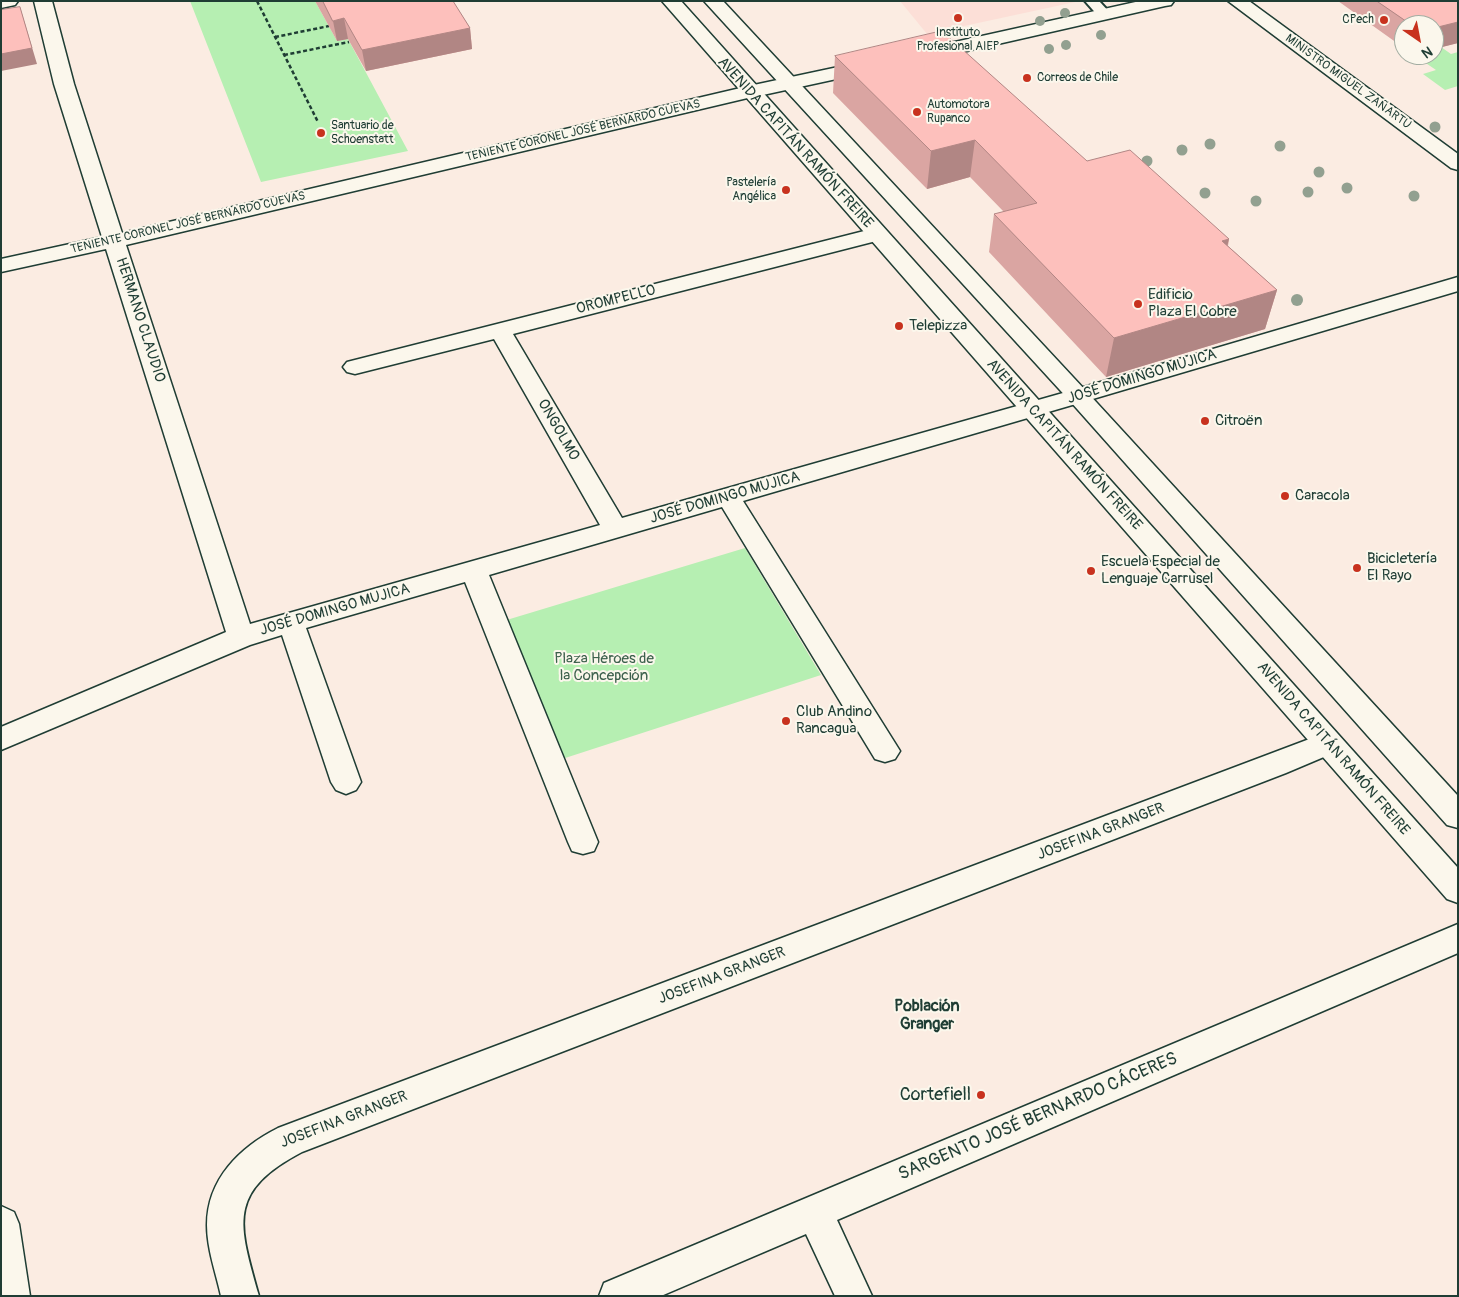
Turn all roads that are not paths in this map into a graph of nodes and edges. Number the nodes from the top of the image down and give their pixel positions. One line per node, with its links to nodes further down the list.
1 (9, 1): 8 (street)
2 (43, 1): 16 (street, HERMANO CLAUDIO)
3 (670, 1): 13 (street, AVENIDA CAPITÁN RAMÓN FREIRE)
4 (713, 1): 12 (street)
5 (1092, 1): 9 (lane)
6 (1165, 1): 9 (street)
7 (1237, 1): 14 (street, MINISTRO MIGUEL ZAÑARTU)
8 (1, 3)
9 (1105, 15): 10 (street)
10 (905, 59)
11 (886, 63): 12 (street, TENIENTE CORONEL JOSÉ BERNARDO CUEVAS)
12 (789, 84): 13 (street, TENIENTE CORONEL JOSÉ BERNARDO CUEVAS); 21 (street)
13 (749, 92): 15 (street, AVENIDA CAPITÁN RAMÓN FREIRE); 16 (street, TENIENTE CORONEL JOSÉ BERNARDO CUEVAS)
14 (1458, 164)
15 (876, 234): 19 (street, OROMPELLO); 22 (street, AVENIDA CAPITÁN RAMÓN FREIRE)
16 (114, 241): 17 (street, TENIENTE CORONEL JOSÉ BERNARDO CUEVAS); 27 (street, HERMANO CLAUDIO)
17 (1, 266)
18 (1458, 284): 21 (street, JOSÉ DOMINGO MUJICA)
19 (500, 330): 20 (street, OROMPELLO); 24 (street, ONGOLMO)
20 (355, 367)
21 (1078, 396): 22 (street, JOSÉ DOMINGO MUJICA); 32 (street)
22 (1033, 409): 23 (street, JOSÉ DOMINGO MUJICA); 29 (street, AVENIDA CAPITÁN RAMÓN FREIRE)
23 (728, 497): 24 (street, JOSÉ DOMINGO MUJICA); 30 (street)
24 (615, 529): 25 (street, JOSÉ DOMINGO MUJICA)
25 (474, 570): 26 (street, JOSÉ DOMINGO MUJICA); 33 (street)
26 (290, 623): 27 (street, JOSÉ DOMINGO MUJICA); 31 (street)
27 (241, 637): 28 (street, JOSÉ DOMINGO MUJICA)
28 (1, 739)
29 (1328, 743): 34 (street, AVENIDA CAPITÁN RAMÓN FREIRE); 39 (street, JOSEFINA GRANGER)
30 (885, 751)
31 (346, 782)
32 (1458, 816)
33 (583, 842)
34 (1458, 890)
35 (1458, 938): 36 (street, SARGENTO JOSÉ BERNARDO CÁCERES)
36 (814, 1212): 40 (street, SARGENTO JOSÉ BERNARDO CÁCERES); 41 (street)
37 (1, 1224): 38 (street)
38 (11, 1296)
39 (240, 1296)
40 (617, 1296)
41 (854, 1296)

